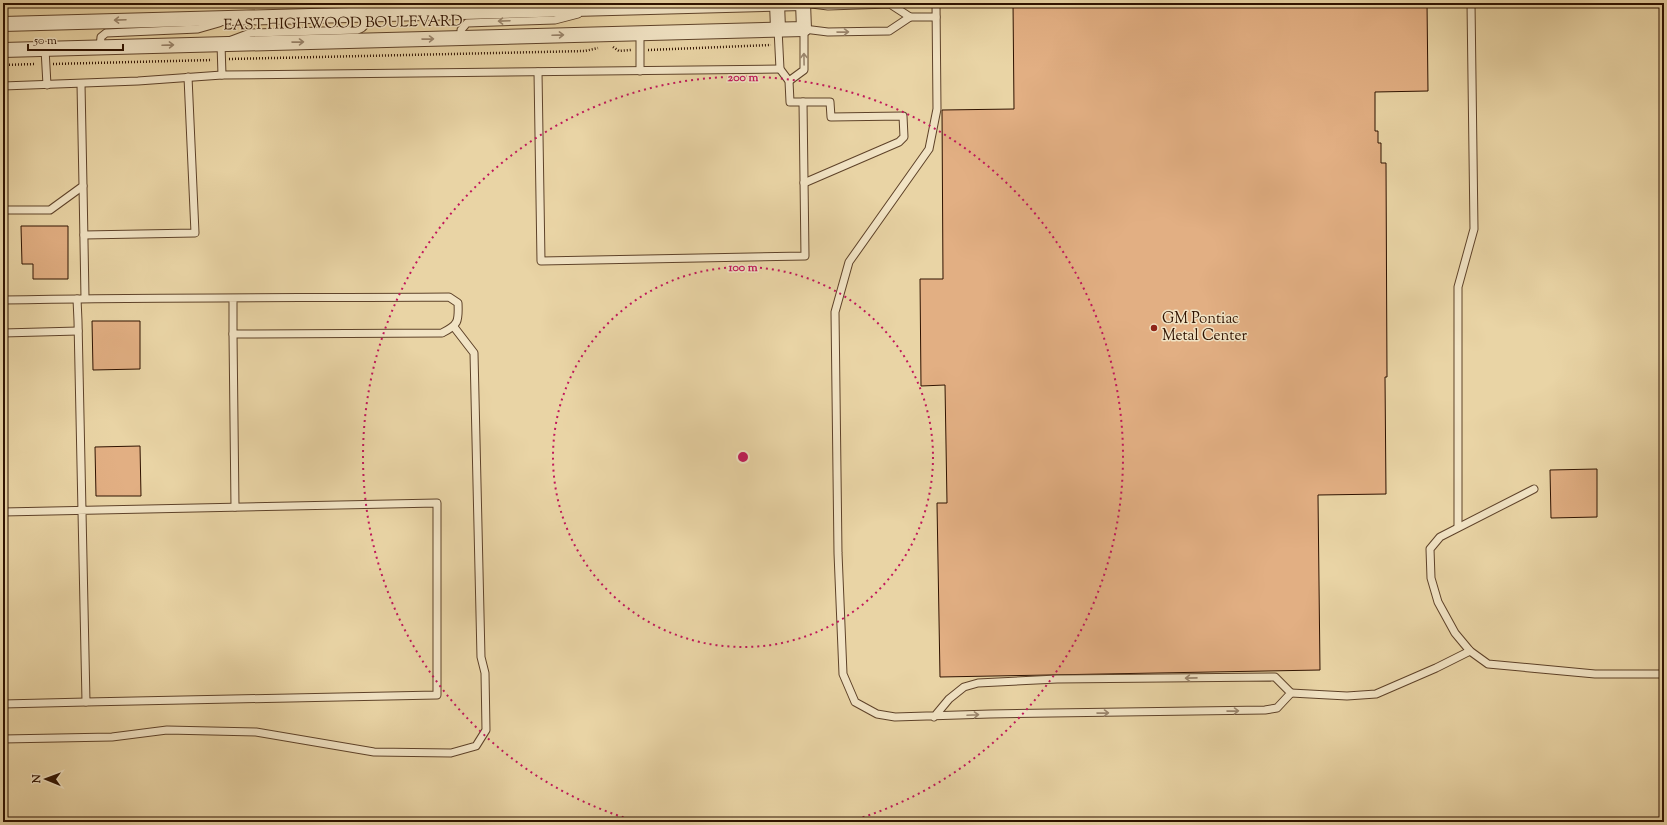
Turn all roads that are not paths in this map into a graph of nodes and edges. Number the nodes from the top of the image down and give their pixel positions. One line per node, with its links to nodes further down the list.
1 (777, 3): 2 (street, EAST HIGHWOOD BOULEVARD); 5 (street, EAST HIGHWOOD BOULEVARD); 12 (street)
2 (803, 3): 8 (lane); 11 (street)
3 (936, 3): 9 (lane)
4 (1471, 3): 45 (lane)
5 (598, 8): 6 (street, EAST HIGHWOOD BOULEVARD); 14 (lane, one-way to 14)
6 (366, 14): 7 (street, EAST HIGHWOOD BOULEVARD); 15 (lane)
7 (236, 17): 10 (street, EAST HIGHWOOD BOULEVARD, one-way to 10); 16 (lane)
8 (910, 17): 9 (lane); 11 (lane, one-way to 8)
9 (936, 17): 51 (lane)
10 (3, 24)
11 (804, 29): 12 (street, EAST HIGHWOOD BOULEVARD); 24 (lane, one-way to 11)
12 (778, 30): 13 (street, EAST HIGHWOOD BOULEVARD); 19 (lane)
13 (640, 33): 14 (street, EAST HIGHWOOD BOULEVARD, one-way to 13); 20 (lane)
14 (461, 38): 15 (street, EAST HIGHWOOD BOULEVARD, one-way to 14)
15 (221, 44): 16 (street, EAST HIGHWOOD BOULEVARD, one-way to 15); 22 (lane)
16 (100, 47): 17 (street, EAST HIGHWOOD BOULEVARD)
17 (45, 49): 18 (street, EAST HIGHWOOD BOULEVARD); 26 (lane)
18 (3, 50)
19 (780, 69): 20 (lane); 24 (lane)
20 (640, 71): 21 (lane)
21 (538, 72): 22 (lane); 29 (lane)
22 (222, 75): 23 (lane)
23 (188, 77): 25 (lane); 32 (lane)
24 (789, 81): 28 (lane)
25 (81, 84): 26 (lane); 30 (lane)
26 (47, 85): 27 (lane)
27 (3, 86)
28 (803, 102): 29 (lane); 29 (lane)
29 (804, 183)
30 (83, 186): 31 (lane); 32 (lane)
31 (3, 210)
32 (84, 235): 33 (lane)
33 (86, 298): 34 (lane); 35 (lane)
34 (233, 298): 37 (lane); 40 (lane)
35 (78, 299): 36 (lane); 38 (lane)
36 (3, 300)
37 (454, 327): 40 (lane); 52 (lane)
38 (78, 331): 39 (lane); 43 (lane)
39 (3, 334)
40 (233, 334): 42 (lane)
41 (1534, 489): 45 (lane)
42 (234, 507): 43 (lane); 49 (lane)
43 (82, 510): 44 (lane); 49 (lane)
44 (3, 512)
45 (1458, 527): 46 (lane)
46 (1470, 650): 47 (lane); 48 (lane)
47 (1664, 674)
48 (1291, 693): 51 (lane, one-way to 48); 51 (lane, one-way to 51)
49 (86, 702): 50 (lane)
50 (3, 704)
51 (934, 717)
52 (3, 739)

